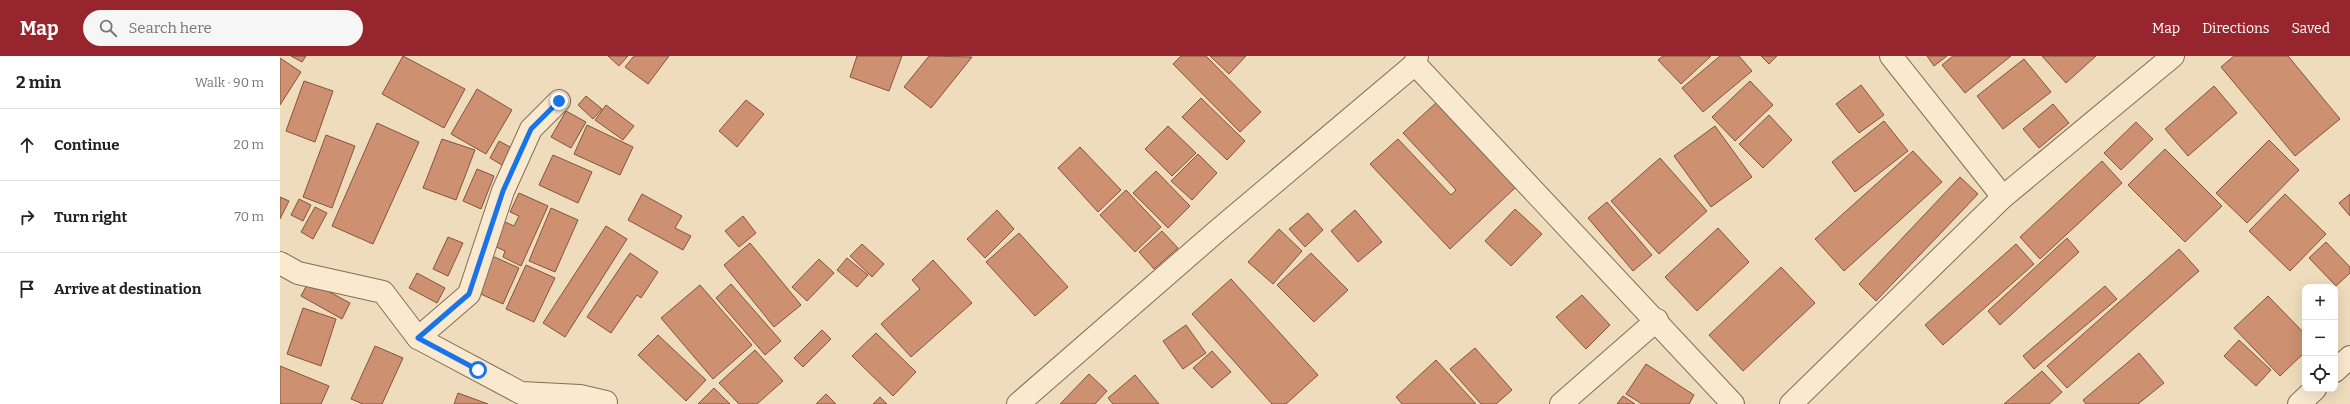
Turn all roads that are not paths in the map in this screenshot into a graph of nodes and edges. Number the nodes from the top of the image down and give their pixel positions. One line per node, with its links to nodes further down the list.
1 (1891, 56): 5 (street)
2 (2173, 56): 5 (street)
3 (1416, 60): 7 (street); 13 (street)
4 (559, 101): 8 (street)
5 (2003, 198): 16 (street)
6 (280, 263): 8 (street)
7 (1656, 320): 14 (street); 15 (street)
8 (418, 338): 12 (street)
9 (2350, 357): 10 (street)
10 (2338, 368)
11 (2312, 392): 17 (street)
12 (606, 402)
13 (1018, 404)
14 (1561, 404)
15 (1733, 404)
16 (1791, 404)
17 (2299, 404)

